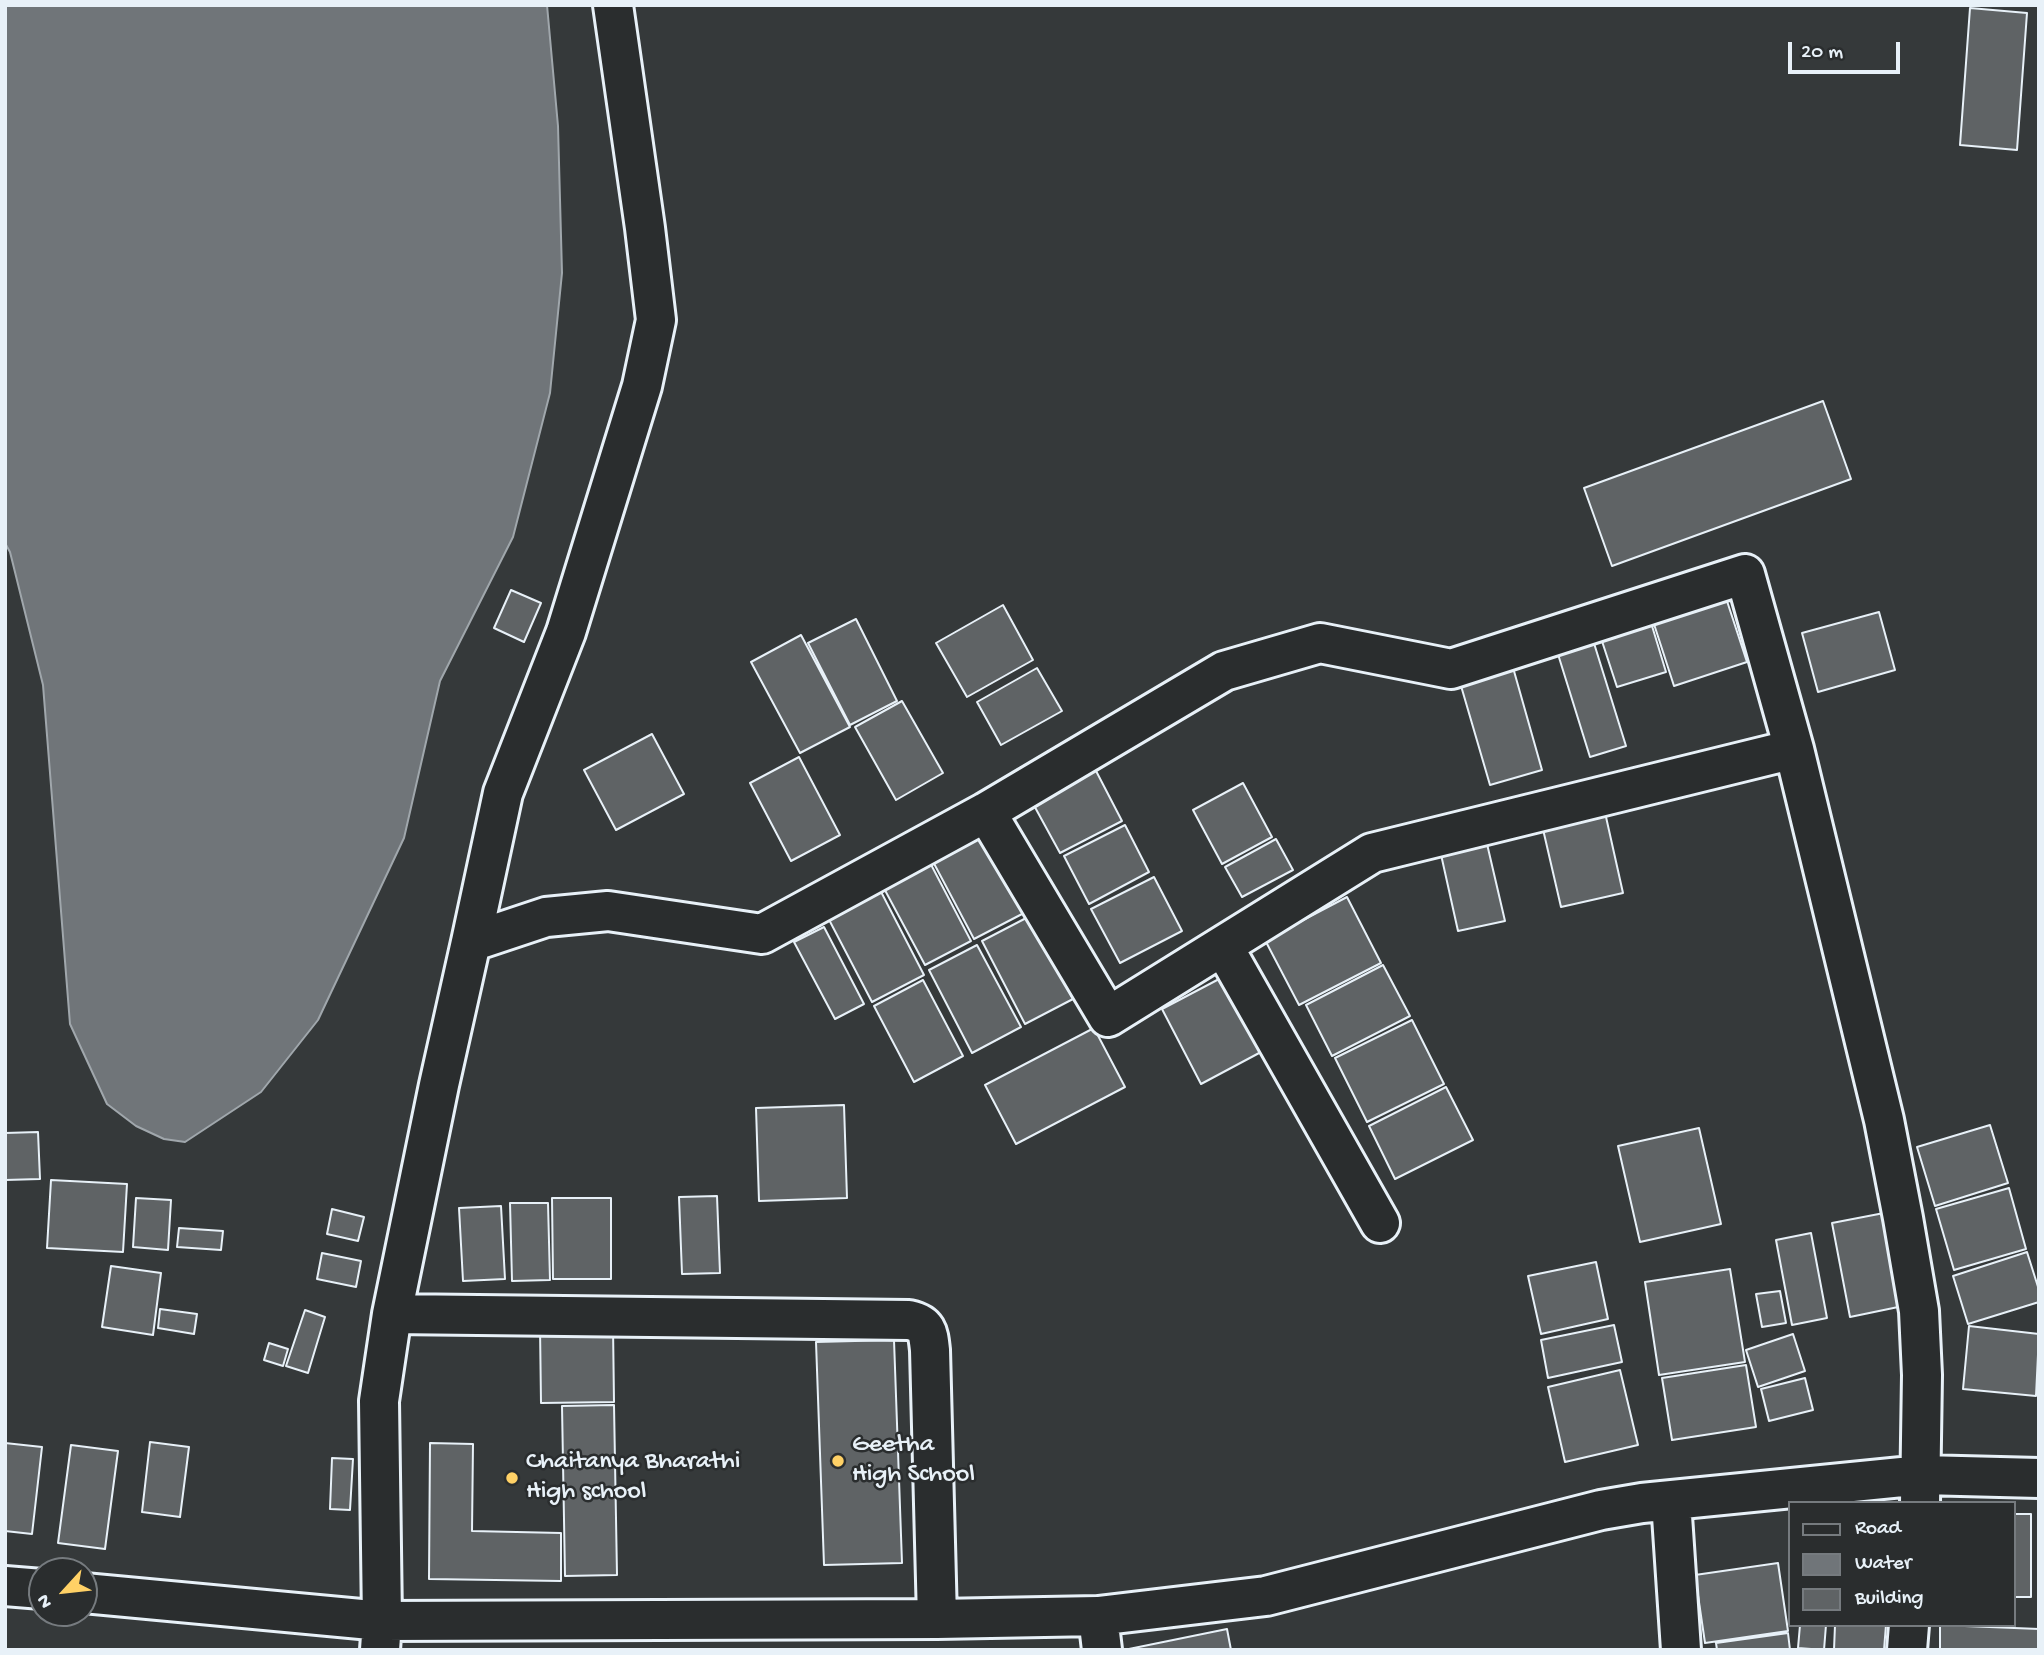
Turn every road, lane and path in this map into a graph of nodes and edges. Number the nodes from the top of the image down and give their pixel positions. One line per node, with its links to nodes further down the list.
1 (613, 5): 4 (street)
2 (1794, 749): 3 (street); 5 (street); 9 (street)
3 (986, 811): 4 (street); 5 (street)
4 (471, 942): 7 (street)
5 (1223, 946): 6 (street)
6 (1380, 1223)
7 (392, 1314): 15 (street); 17 (street)
8 (2039, 1478): 9 (street)
9 (1921, 1489): 10 (street)
10 (1671, 1501): 16 (street); 18 (street)
11 (5, 1586): 12 (street)
12 (28, 1588)
13 (98, 1595): 17 (street)
14 (1909, 1627): 19 (street)
15 (954, 1629): 16 (street); 17 (street)
16 (1100, 1633)
17 (381, 1635)
18 (1681, 1650)
19 (1907, 1650)

